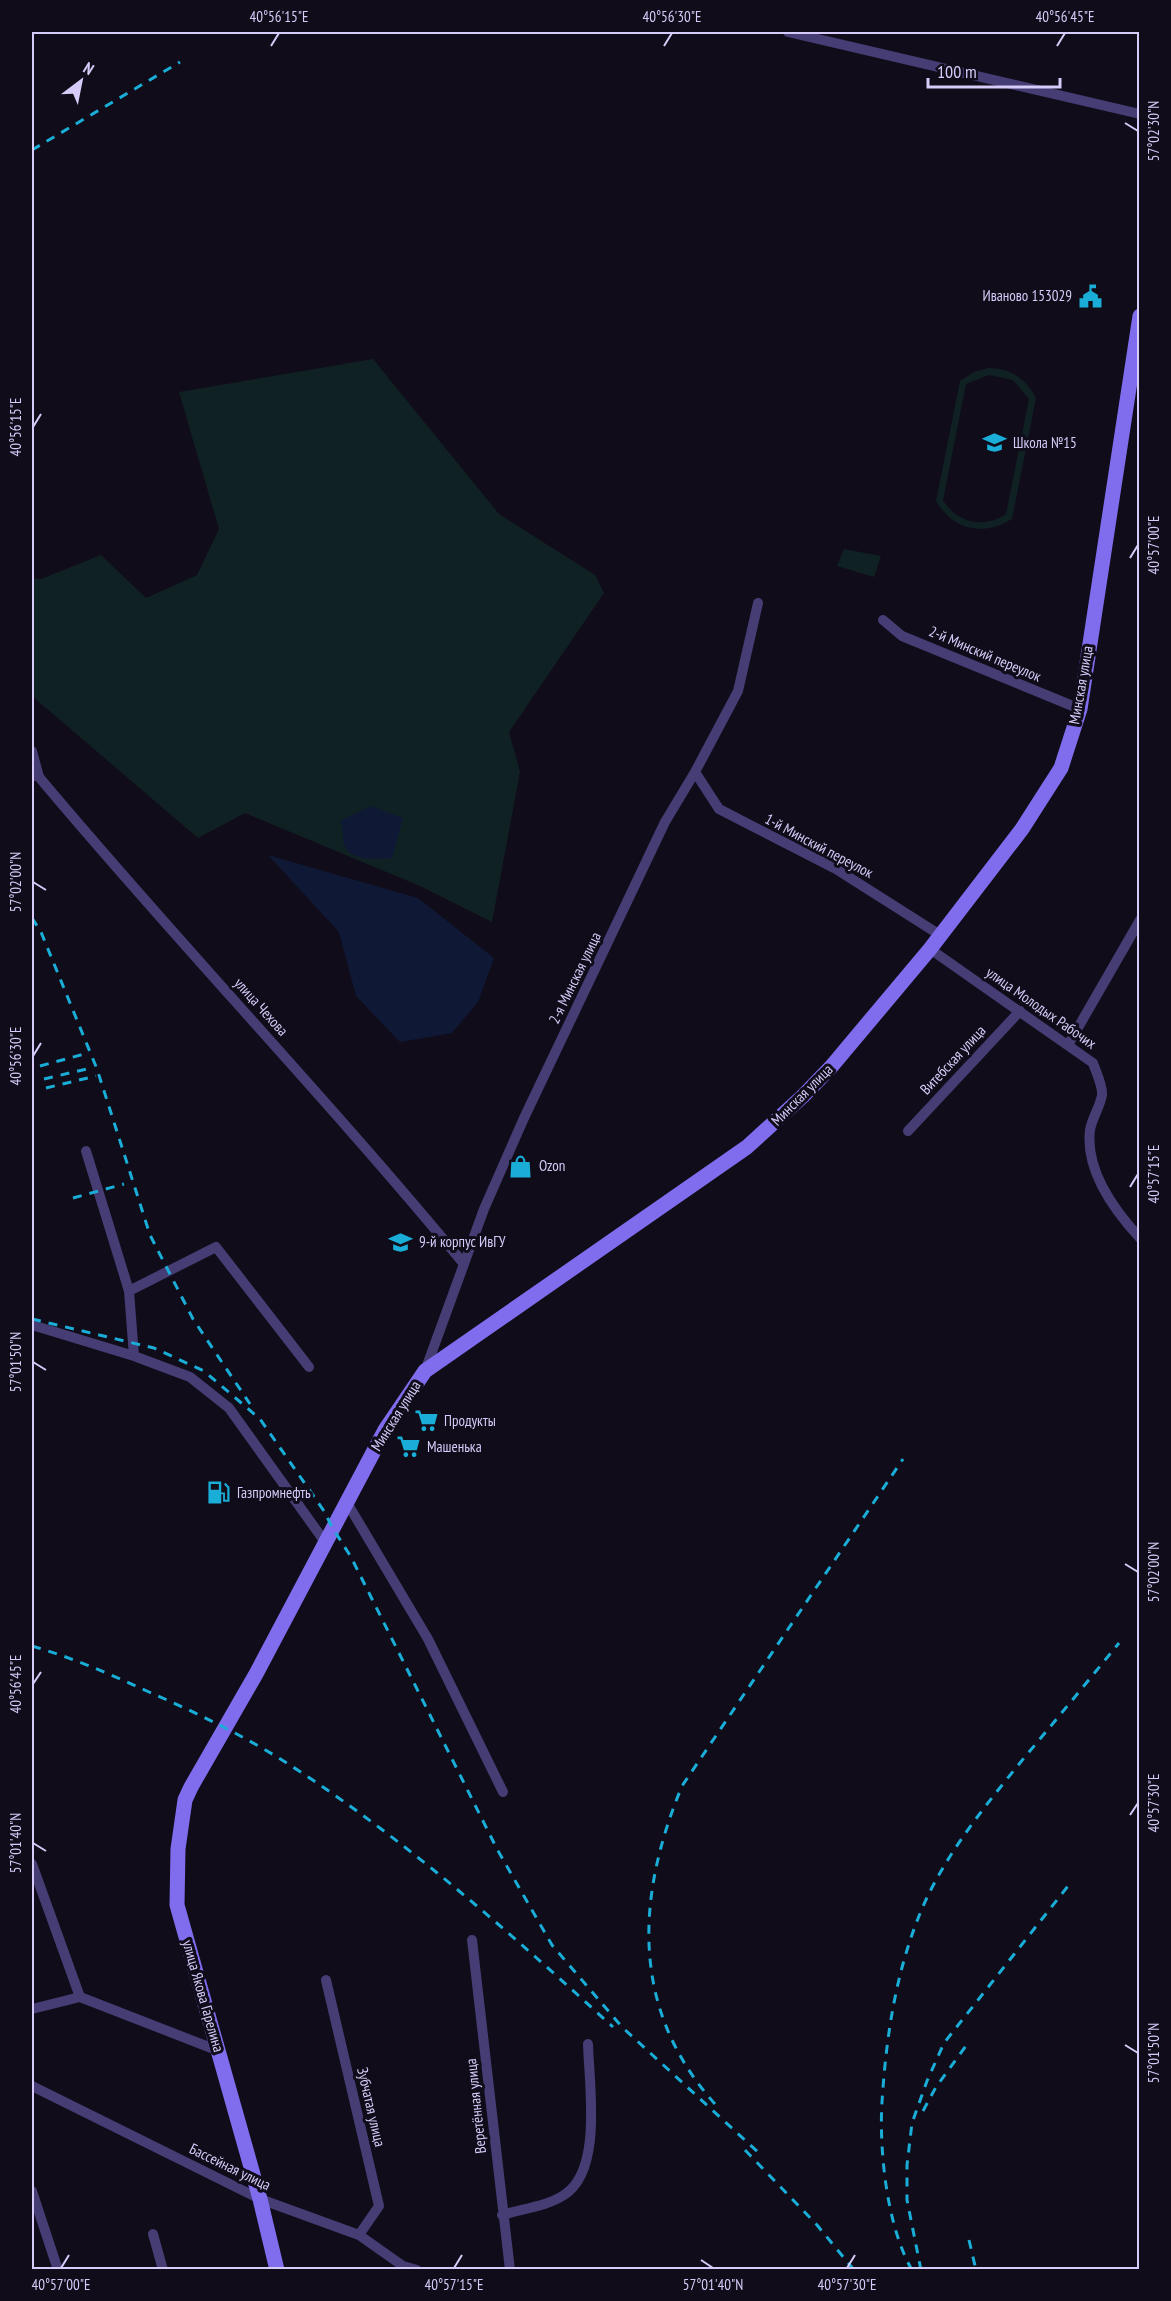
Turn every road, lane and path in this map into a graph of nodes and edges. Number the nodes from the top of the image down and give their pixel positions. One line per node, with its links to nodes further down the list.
1 (788, 32): 2 (street)
2 (1140, 114)
3 (1140, 316): 6 (main road, Минская улица)
4 (758, 603): 8 (street, 2-я Минская улица)
5 (883, 620): 6 (street, 2-й Минский переулок)
6 (1080, 709): 11 (main road, Минская улица)
7 (32, 751): 9 (street)
8 (695, 772): 11 (street, 1-й Минский переулок); 18 (street, 2-я Минская улица)
9 (35, 776): 18 (street, улица Чехова)
10 (1140, 920): 14 (street)
11 (940, 935): 12 (main road, Минская улица)
12 (930, 949): 13 (street, улица Молодых Рабочих); 23 (main road, Минская улица)
13 (1020, 1011): 14 (street, улица Молодых Рабочих); 15 (street, Витебская улица)
14 (1068, 1045): 17 (street, улица Молодых Рабочих)
15 (908, 1131)
16 (86, 1151): 19 (street)
17 (1140, 1238)
18 (464, 1264): 23 (street, 2-я Минская улица)
19 (129, 1291): 21 (street); 22 (street)
20 (32, 1325): 21 (street)
21 (134, 1356): 25 (street)
22 (309, 1367)
23 (425, 1371): 24 (main road, Минская улица)
24 (346, 1501): 25 (main road, Минская улица); 27 (street)
25 (325, 1542): 26 (main road, Минская улица)
26 (225, 1728): 34 (main road, улица Якова Гарелина)
27 (503, 1792)
28 (32, 1864): 31 (street)
29 (472, 1940): 38 (street, Веретённая улица)
30 (326, 1980): 40 (street, Зубчатая улица)
31 (80, 1997): 32 (street); 34 (street)
32 (32, 2009)
33 (588, 2044): 38 (street)
34 (219, 2051): 37 (main road, улица Якова Гарелина)
35 (32, 2086): 37 (street, Бассейная улица)
36 (32, 2191): 42 (street)
37 (260, 2199): 40 (street, Бассейная улица); 44 (main road, улица Якова Гарелина)
38 (502, 2215): 46 (street, Веретённая улица)
39 (153, 2234): 43 (street)
40 (359, 2235): 41 (street, Бассейная улица)
41 (404, 2268): 45 (street, Бассейная улица)
42 (58, 2270)
43 (163, 2270)
44 (277, 2270)
45 (417, 2270)
46 (510, 2270)

